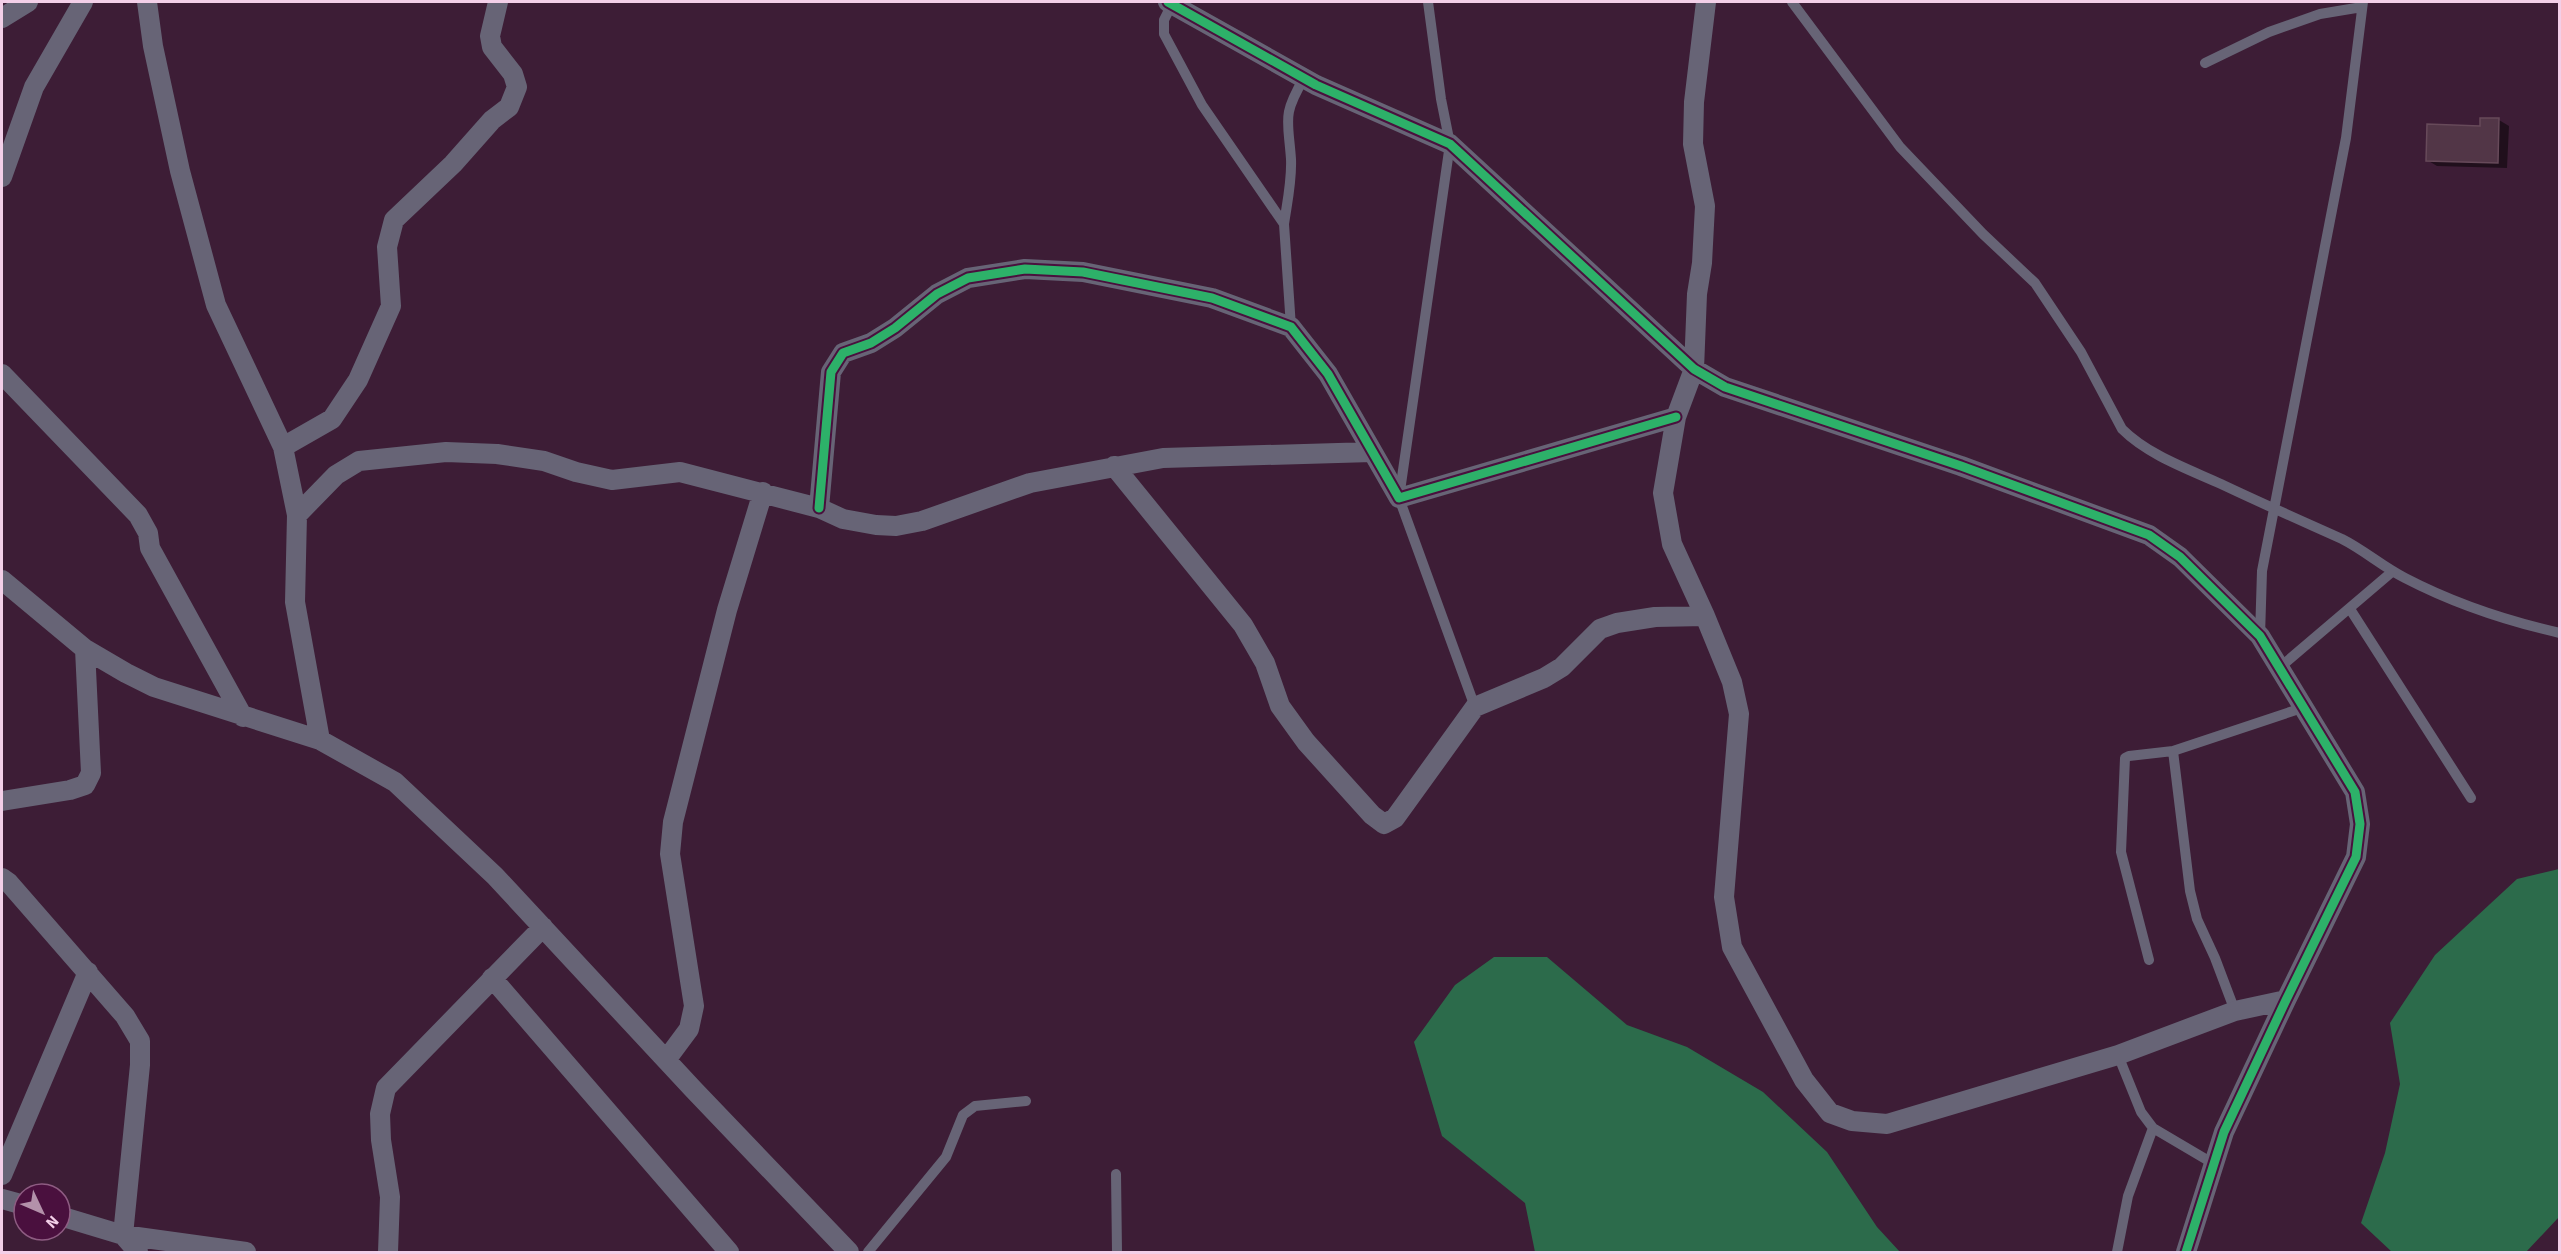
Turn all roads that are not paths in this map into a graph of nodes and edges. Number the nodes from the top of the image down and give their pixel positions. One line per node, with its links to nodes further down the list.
1 (28, 2): 10 (street)
2 (83, 2): 14 (street)
3 (147, 2): 20 (street)
4 (498, 2): 20 (street)
5 (1170, 2): 12 (street); 15 (lane)
6 (1428, 2): 13 (lane)
7 (1706, 2): 17 (street)
8 (1792, 2): 26 (lane)
9 (2363, 4): 11 (lane); 26 (lane)
10 (2, 18)
11 (2205, 63)
12 (1304, 78): 13 (street); 15 (lane)
13 (1450, 144): 17 (street); 24 (lane)
14 (2, 177)
15 (1284, 224): 16 (lane)
16 (1291, 327): 21 (street); 25 (street)
17 (1694, 369): 19 (street); 33 (street)
18 (2, 374): 38 (street)
19 (1676, 417): 24 (street); 31 (street)
20 (283, 447): 27 (street)
21 (1372, 452): 22 (street); 24 (street)
22 (1114, 466): 25 (street); 36 (street)
23 (763, 492): 25 (street); 27 (street); 51 (street)
24 (1399, 498): 36 (lane)
25 (819, 508)
26 (2274, 508): 28 (lane); 33 (lane)
27 (297, 515): 39 (street)
28 (2393, 571): 30 (lane); 32 (lane)
29 (2, 580): 34 (street)
30 (2350, 609): 35 (lane); 41 (lane)
31 (1705, 616): 36 (street); 50 (street)
32 (2559, 633)
33 (2259, 636): 35 (street)
34 (85, 649): 38 (street); 42 (street)
35 (2278, 669): 37 (street)
36 (1475, 707)
37 (2302, 708): 40 (lane); 48 (street)
38 (243, 717): 39 (street)
39 (320, 740): 44 (street)
40 (2173, 751): 45 (lane); 49 (lane)
41 (2471, 798)
42 (2, 801)
43 (2, 878): 46 (street)
44 (543, 927): 47 (street); 51 (street)
45 (2149, 960)
46 (88, 972): 56 (street); 58 (street)
47 (492, 978): 61 (street); 62 (street)
48 (2286, 1000): 49 (street); 54 (street)
49 (2235, 1011): 50 (street)
50 (2118, 1055): 53 (lane)
51 (666, 1060): 63 (street)
52 (1026, 1101): 64 (lane)
53 (2153, 1128): 54 (lane); 66 (lane)
54 (2214, 1164): 67 (street)
55 (1116, 1174): 65 (lane)
56 (2, 1175)
57 (72, 1220): 58 (street)
58 (123, 1235): 59 (street); 60 (street)
59 (138, 1252)
60 (246, 1252)
61 (388, 1252)
62 (729, 1252)
63 (849, 1252)
64 (868, 1252)
65 (1117, 1252)
66 (2117, 1252)
67 (2186, 1252)

